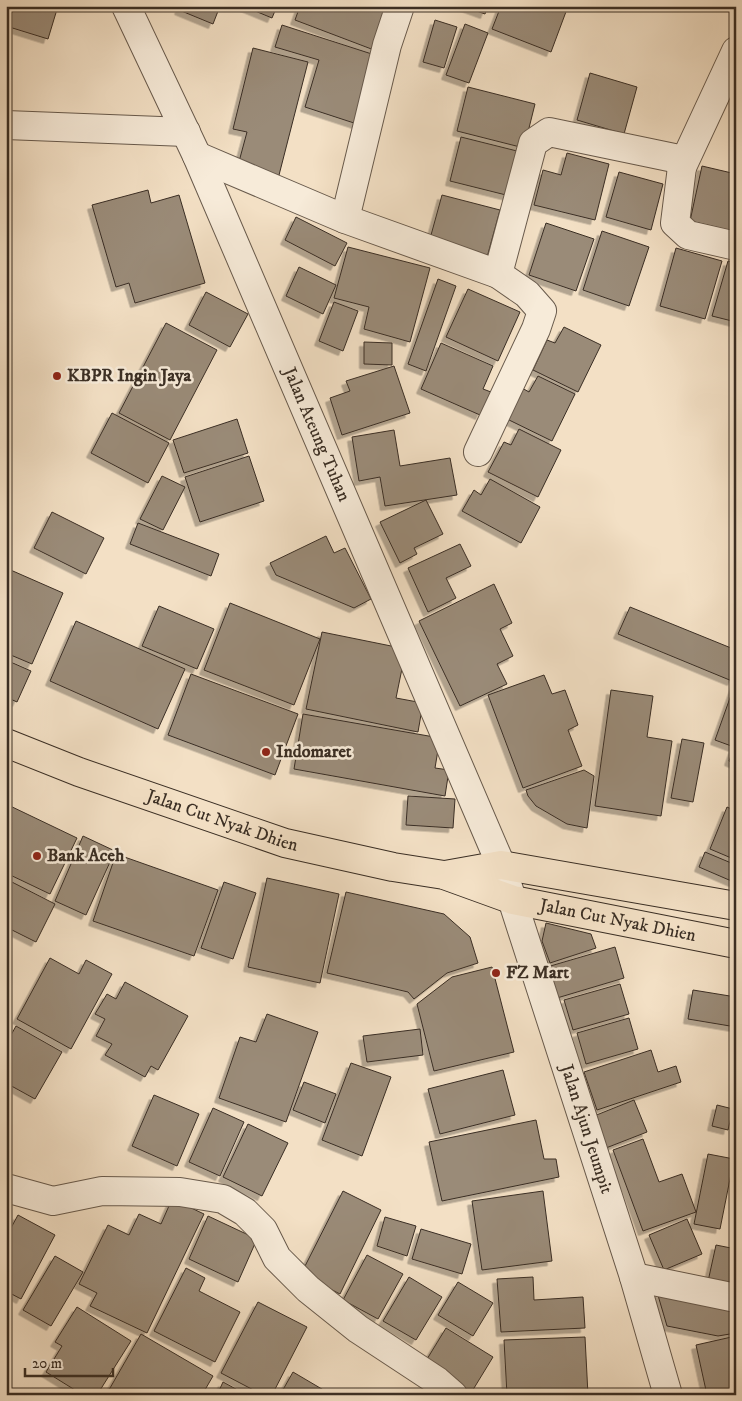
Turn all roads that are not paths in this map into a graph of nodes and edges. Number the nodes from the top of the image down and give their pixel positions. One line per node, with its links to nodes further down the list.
1 (126, 6): 6 (street, Jalan Ateung Tuhan)
2 (400, 6): 8 (street)
3 (736, 51): 4 (street)
4 (730, 78): 7 (street)
5 (6, 126): 6 (street)
6 (191, 144): 8 (street); 13 (street, Jalan Ateung Tuhan)
7 (682, 167): 9 (street); 10 (street)
8 (345, 219): 10 (street)
9 (736, 246)
10 (498, 274): 11 (street)
11 (478, 452)
12 (6, 744): 14 (highway, Jalan Cut Nyak Dhien)
13 (501, 865): 14 (highway, Jalan Cut Nyak Dhien); 15 (street, Jalan Ajun Jeumpit); 16 (highway, Jalan Cut Nyak Dhien)
14 (444, 875): 15 (highway, Jalan Cut Nyak Dhien)
15 (513, 900): 17 (highway, Jalan Cut Nyak Dhien); 19 (street, Jalan Ajun Jeumpit)
16 (736, 906)
17 (736, 944)
18 (6, 1188): 21 (street)
19 (634, 1277): 20 (street); 22 (street, Jalan Ajun Jeumpit)
20 (736, 1298)
21 (453, 1395)
22 (668, 1395)

